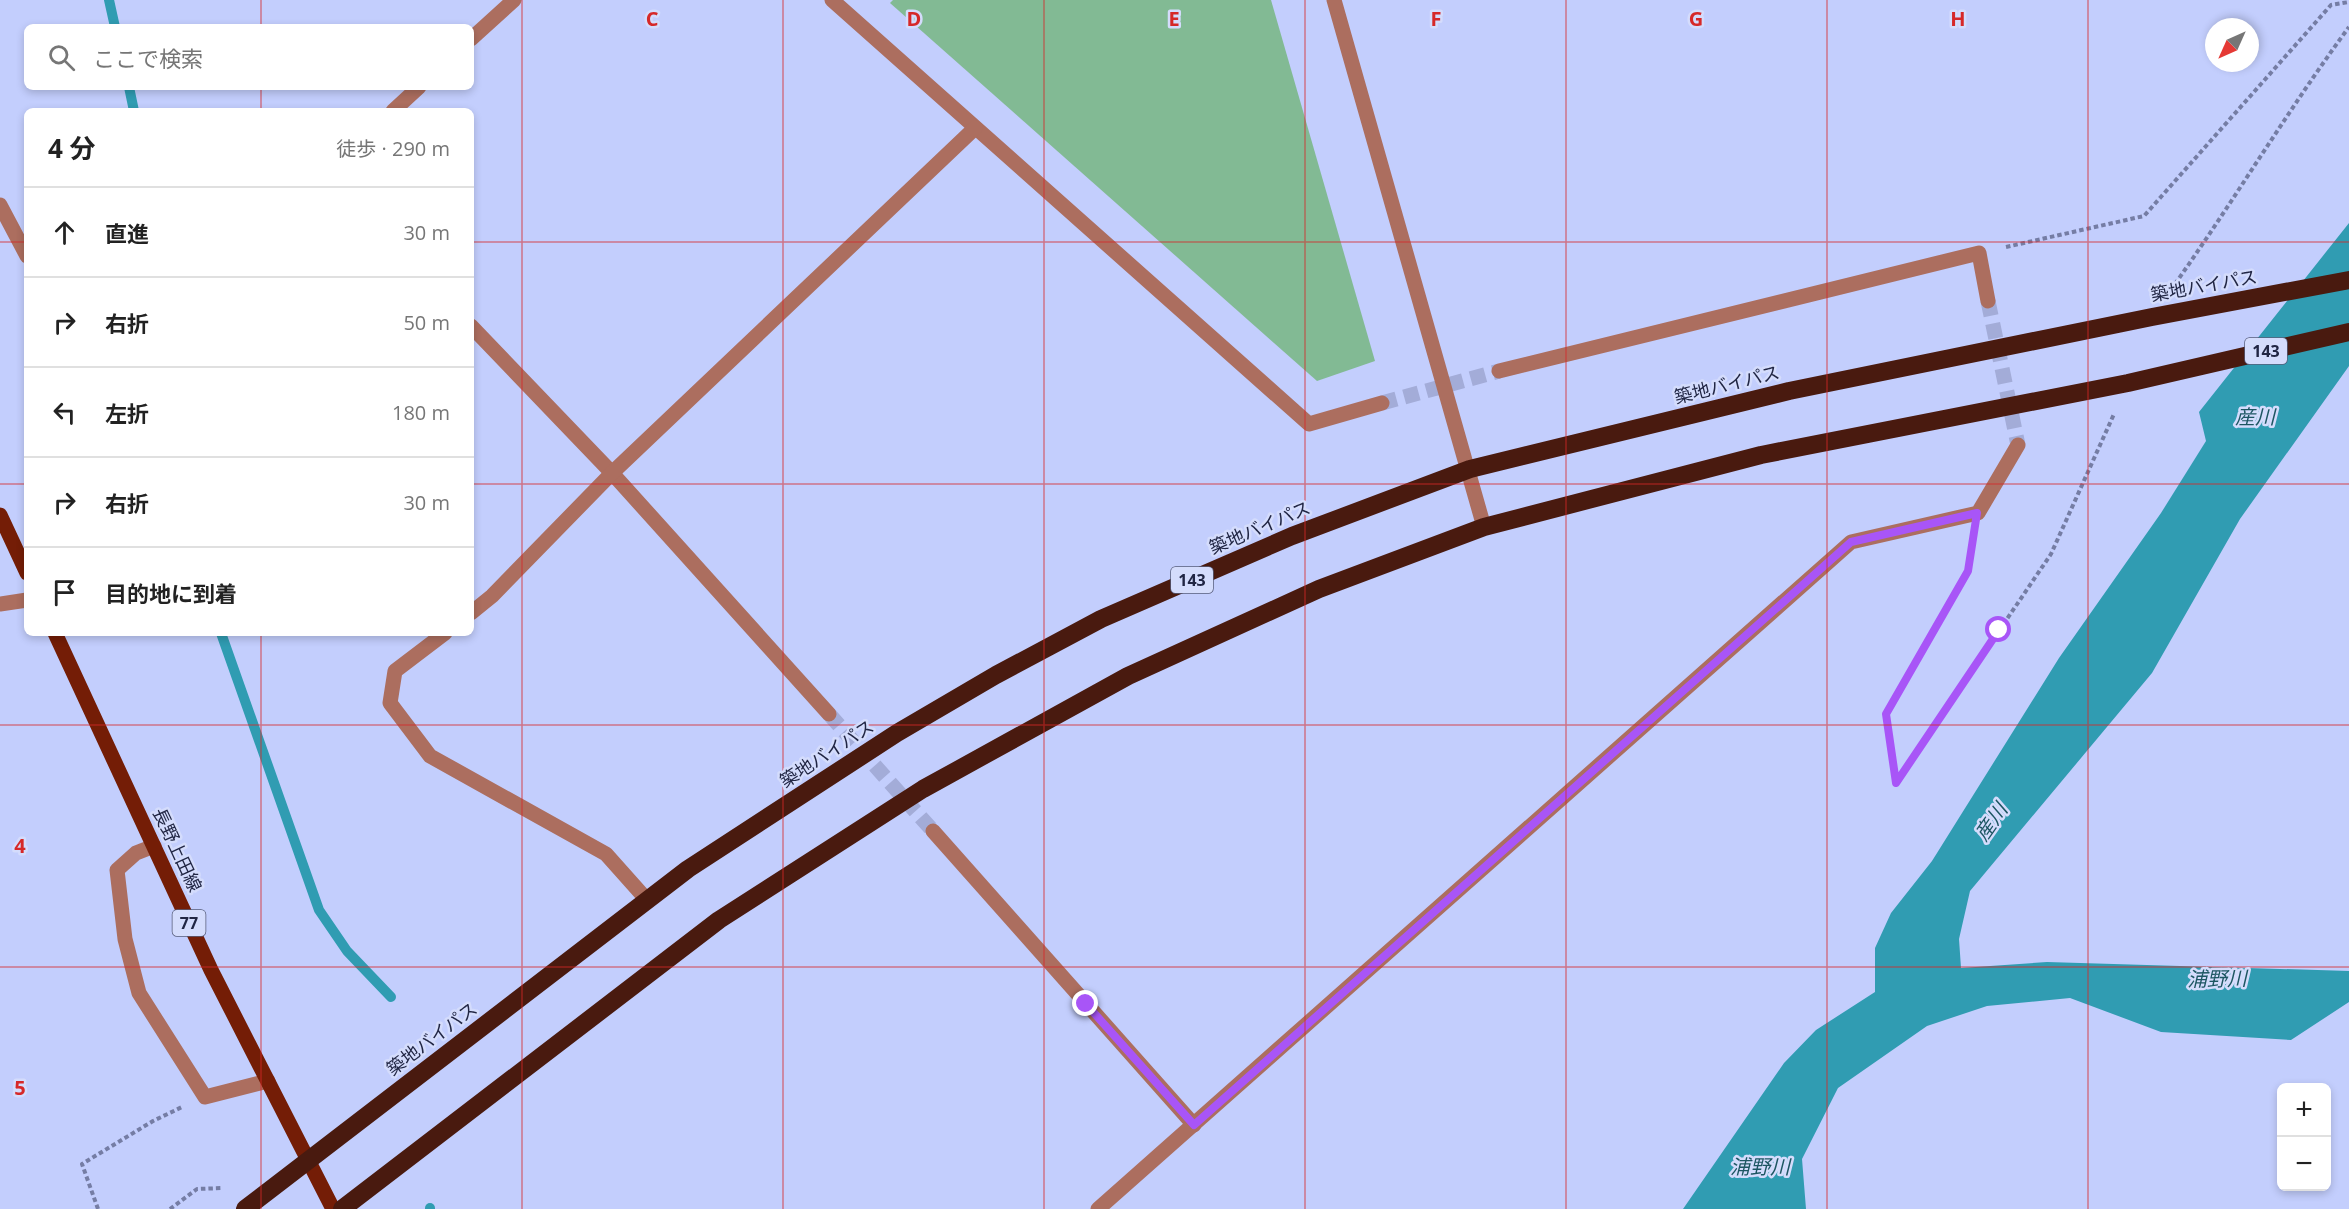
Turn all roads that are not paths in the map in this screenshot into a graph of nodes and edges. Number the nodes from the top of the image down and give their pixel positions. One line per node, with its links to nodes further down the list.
1 (514, 0): 4 (street)
2 (832, 0): 7 (street)
3 (1334, 0): 17 (street)
4 (474, 36)
5 (416, 90): 6 (street)
6 (396, 108)
7 (975, 128): 15 (street); 18 (street)
8 (0, 205): 9 (street)
9 (24, 250)
10 (2349, 280): 17 (highway, 築地バイパス / 143)
11 (1988, 301): 14 (street)
12 (474, 329): 18 (street)
13 (2349, 332): 20 (highway, 143)
14 (1499, 371)
15 (1382, 403)
16 (2018, 445): 32 (street)
17 (1470, 470): 20 (street); 30 (highway, 築地バイパス / 143)
18 (612, 473): 24 (street); 27 (street)
19 (0, 515): 21 (main road)
20 (1484, 527): 36 (highway, 143)
21 (24, 567)
22 (24, 600): 23 (street)
23 (0, 604)
24 (474, 611)
25 (56, 636): 29 (main road, 長野上田線 / 77)
26 (441, 636): 30 (street)
27 (829, 714)
28 (933, 831): 32 (street)
29 (154, 846): 31 (main road, 長野上田線 / 77); 31 (street)
30 (647, 900): 33 (highway, 築地バイパス / 143)
31 (268, 1081): 33 (main road, 長野上田線 / 77)
32 (1194, 1125): 37 (street)
33 (308, 1159): 34 (highway, 築地バイパス / 143); 35 (main road, 長野上田線 / 77)
34 (245, 1209)
35 (333, 1209)
36 (342, 1209)
37 (1098, 1209)

